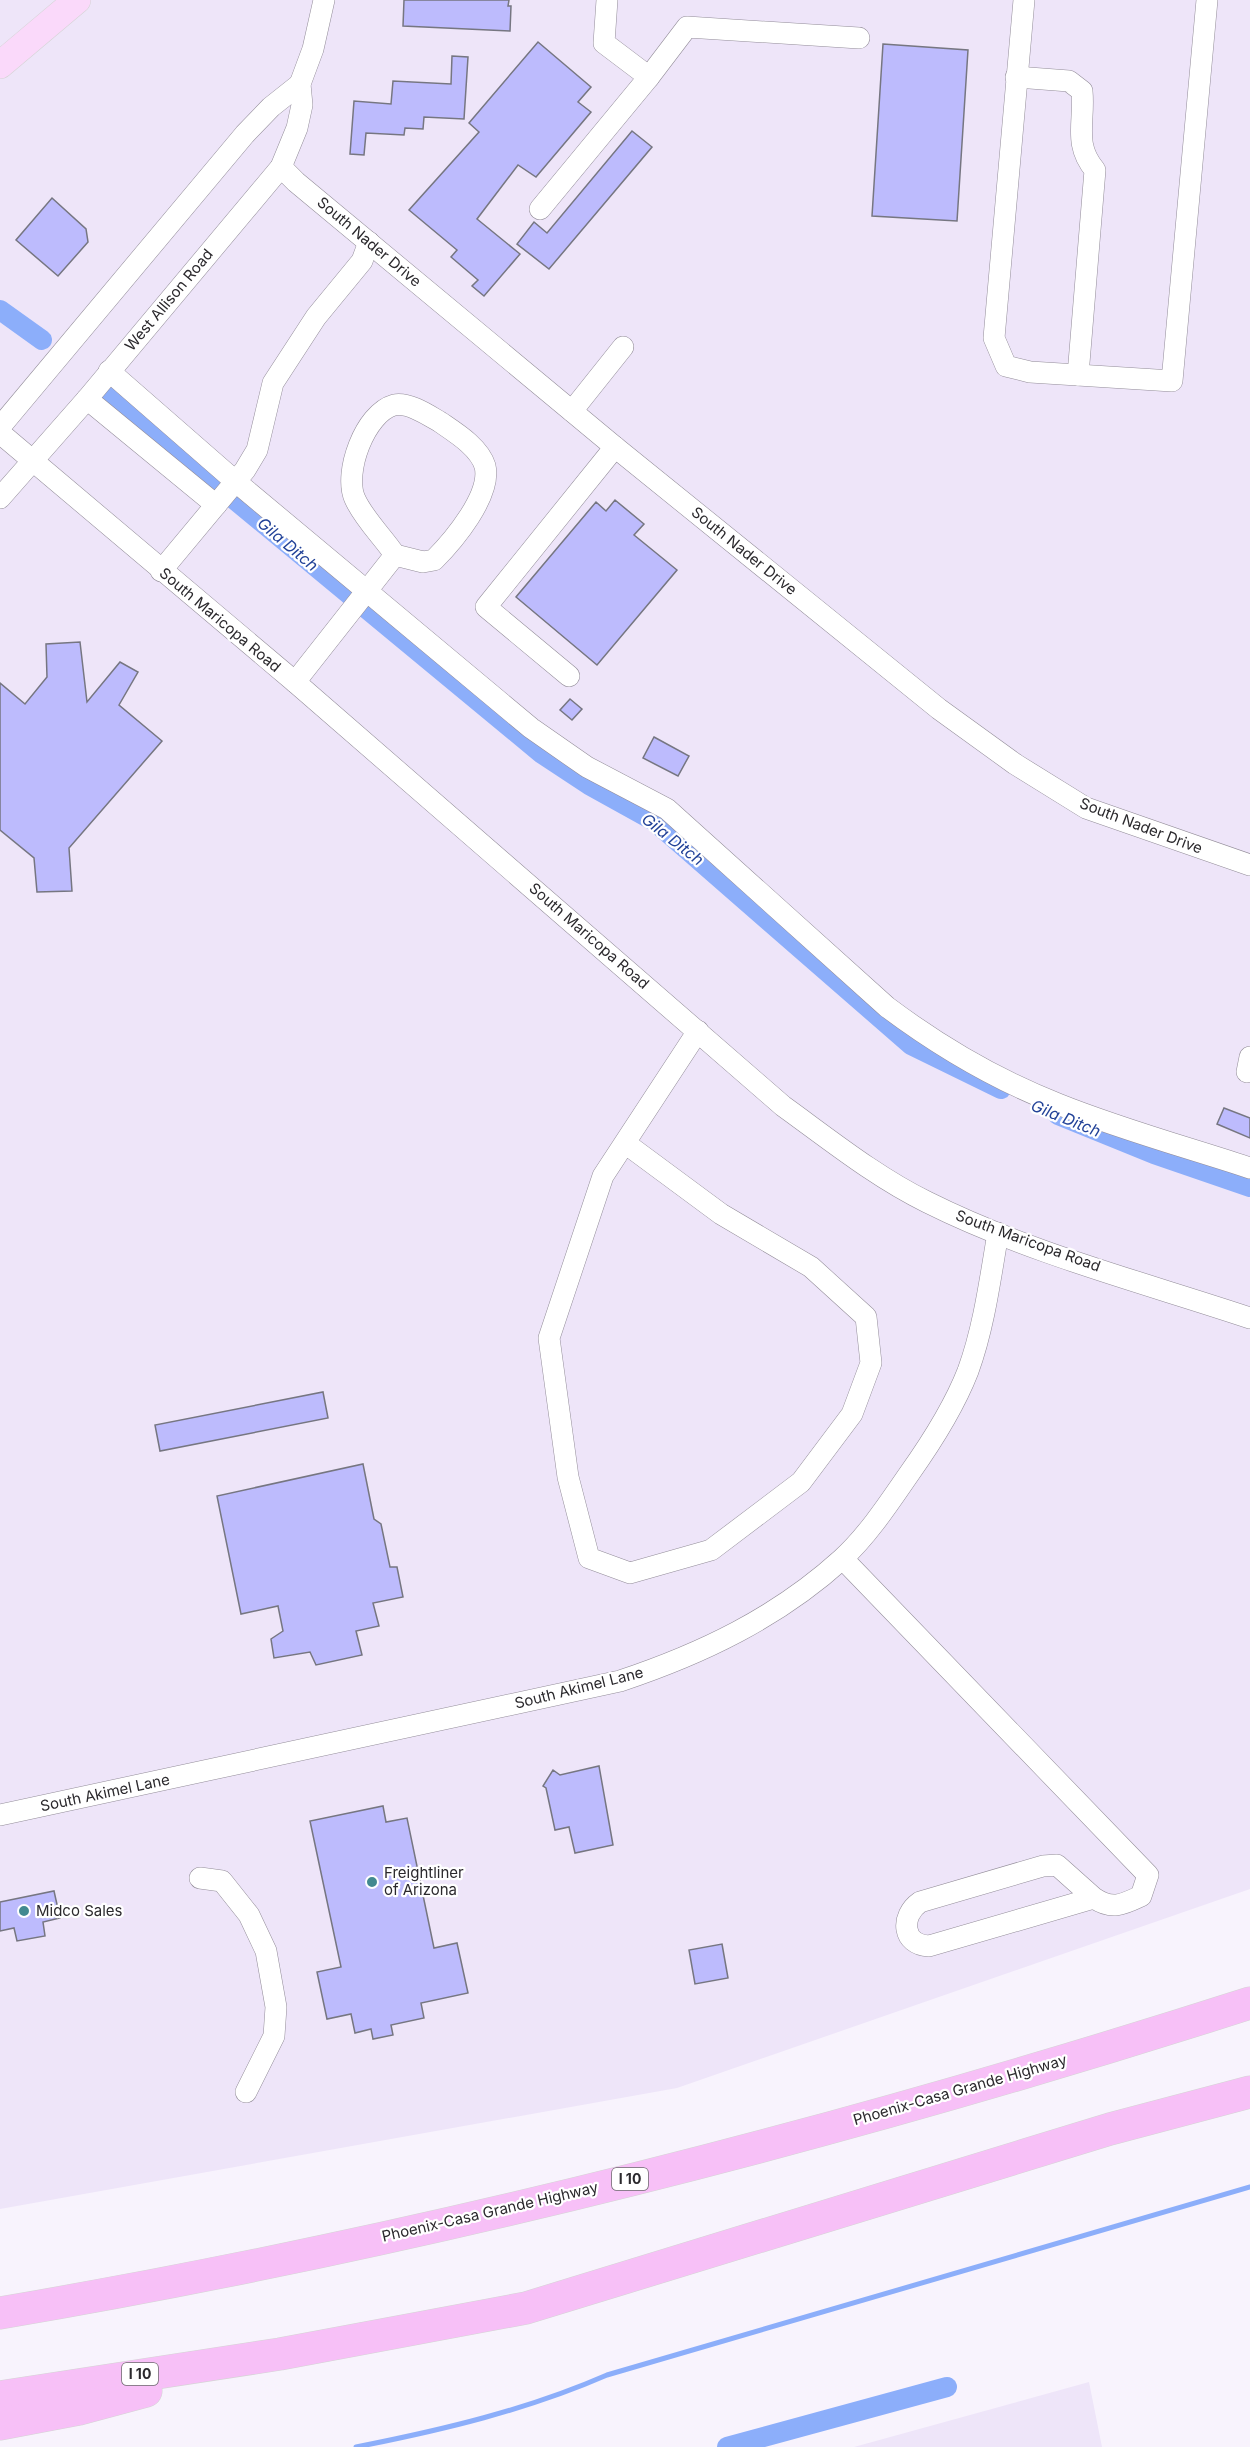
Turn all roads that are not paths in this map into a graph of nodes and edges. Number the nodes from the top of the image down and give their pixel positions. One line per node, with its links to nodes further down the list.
1 (78, 0): 7 (main road)
2 (324, 0): 10 (street, West Allison Road)
3 (607, 0): 8 (street)
4 (1024, 0): 9 (street)
5 (1207, 0): 16 (street)
6 (859, 38): 8 (street)
7 (0, 65)
8 (649, 76): 12 (street)
9 (1016, 77): 16 (street); 16 (street)
10 (300, 84): 11 (street, West Allison Road); 19 (street)
11 (281, 166): 13 (street, South Nader Drive); 15 (street, West Allison Road)
12 (540, 209)
13 (369, 242): 18 (street, South Nader Drive); 23 (street)
14 (623, 347): 18 (street)
15 (109, 371): 17 (street, West Allison Road); 23 (street)
16 (1078, 375)
17 (87, 399): 22 (street, West Allison Road); 25 (street)
18 (572, 411): 21 (street, South Nader Drive)
19 (0, 427)
20 (0, 433): 22 (street, South Maricopa Road)
21 (615, 447): 29 (street); 31 (street, South Nader Drive)
22 (32, 461): 24 (street, West Allison Road); 27 (street, South Maricopa Road)
23 (235, 481): 25 (street); 28 (street)
24 (0, 498)
25 (216, 505): 27 (street)
26 (395, 555): 26 (street); 28 (street)
27 (161, 571): 30 (street, South Maricopa Road)
28 (368, 592): 30 (street); 34 (street)
29 (570, 676)
30 (295, 682): 32 (street, South Maricopa Road)
31 (1250, 865)
32 (698, 1031): 33 (street); 35 (street, South Maricopa Road)
33 (625, 1143): 33 (street)
34 (1250, 1168)
35 (998, 1233): 36 (street, South Maricopa Road); 37 (street, South Akimel Lane)
36 (1250, 1318)
37 (843, 1558): 38 (street, South Akimel Lane); 40 (street)
38 (0, 1815)
39 (200, 1878): 42 (street)
40 (1094, 1898): 40 (street)
41 (1250, 2003): 44 (highway, Phoenix-Casa Grande Highway / I 10)
42 (246, 2092)
43 (1250, 2092): 45 (highway, I 10)
44 (0, 2313)
45 (280, 2354): 46 (highway, I 10); 47 (highway)
46 (0, 2397)
47 (0, 2424)

